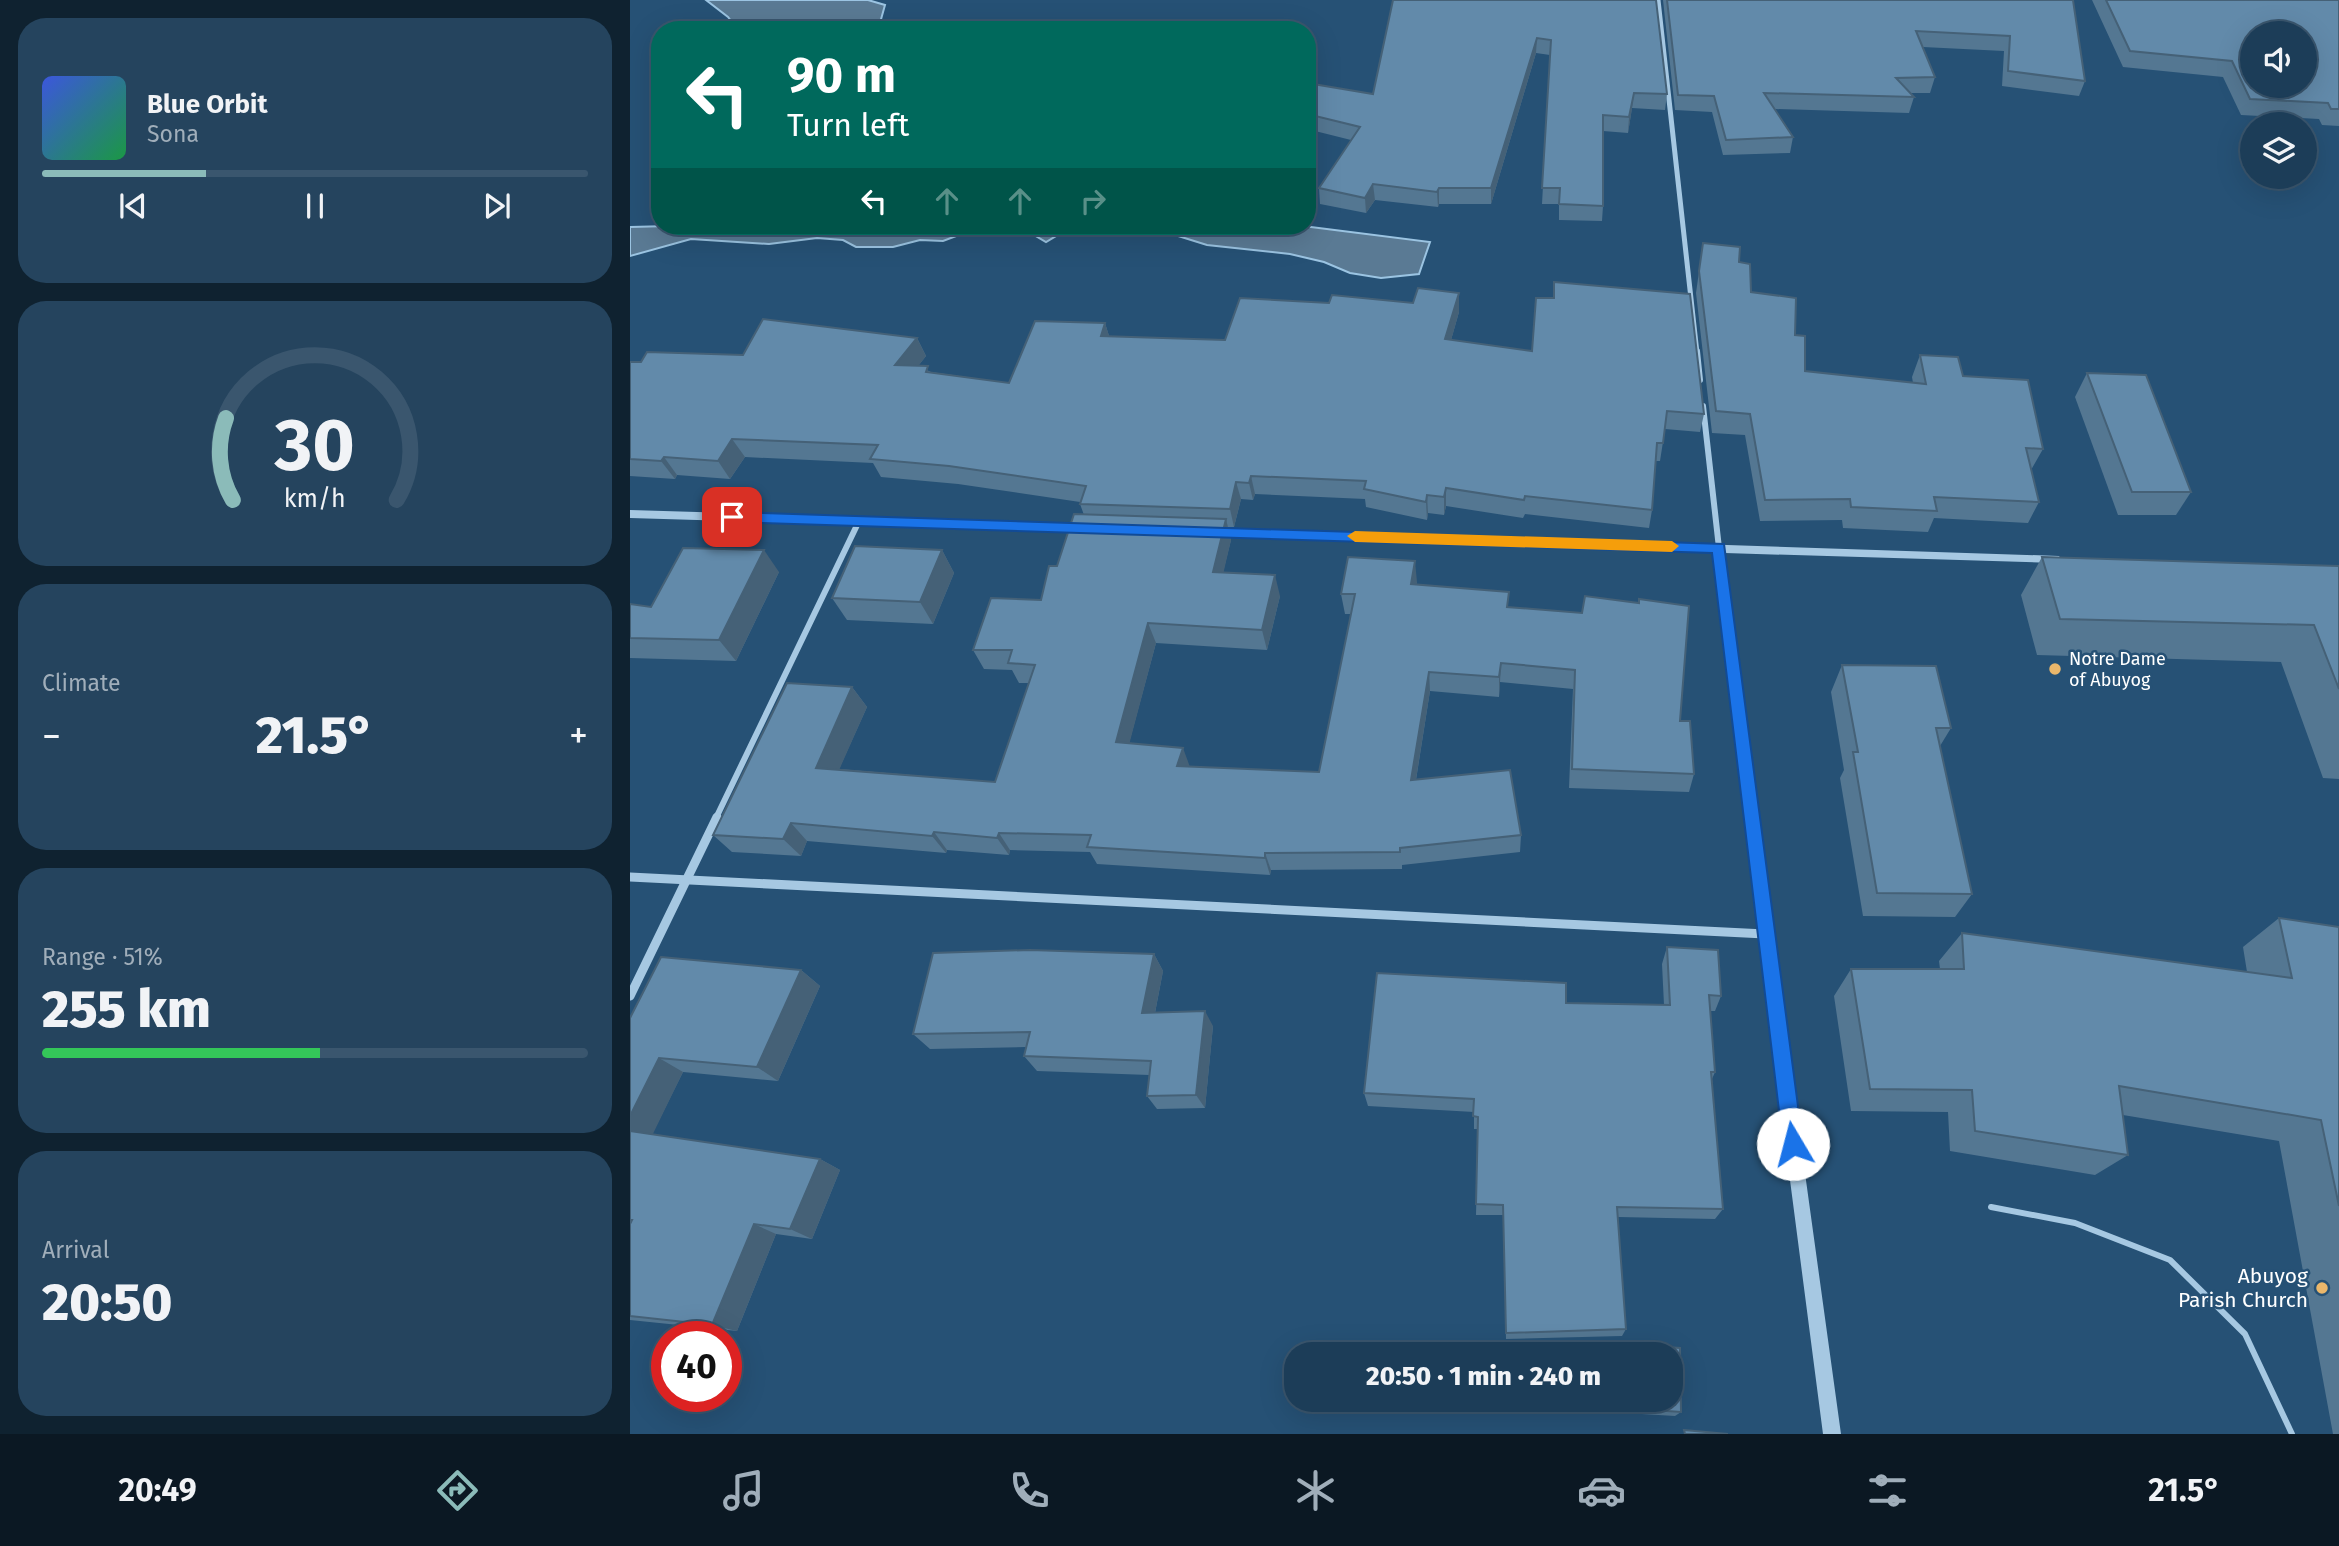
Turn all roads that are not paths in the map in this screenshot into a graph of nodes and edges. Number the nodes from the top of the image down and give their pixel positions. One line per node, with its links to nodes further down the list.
1 (1658, 0): 2 (street)
2 (1700, 384)
3 (1702, 397): 8 (street)
4 (630, 514): 5 (street)
5 (859, 521): 6 (street); 11 (street)
6 (1094, 528)
7 (1205, 532): 8 (street)
8 (1718, 548): 9 (street); 12 (street)
9 (2063, 559)
10 (630, 877): 11 (street)
11 (685, 879): 12 (street); 13 (street)
12 (1765, 934): 15 (street)
13 (630, 996)
14 (1991, 1206): 16 (lane)
15 (1832, 1434)
16 (2291, 1434)

